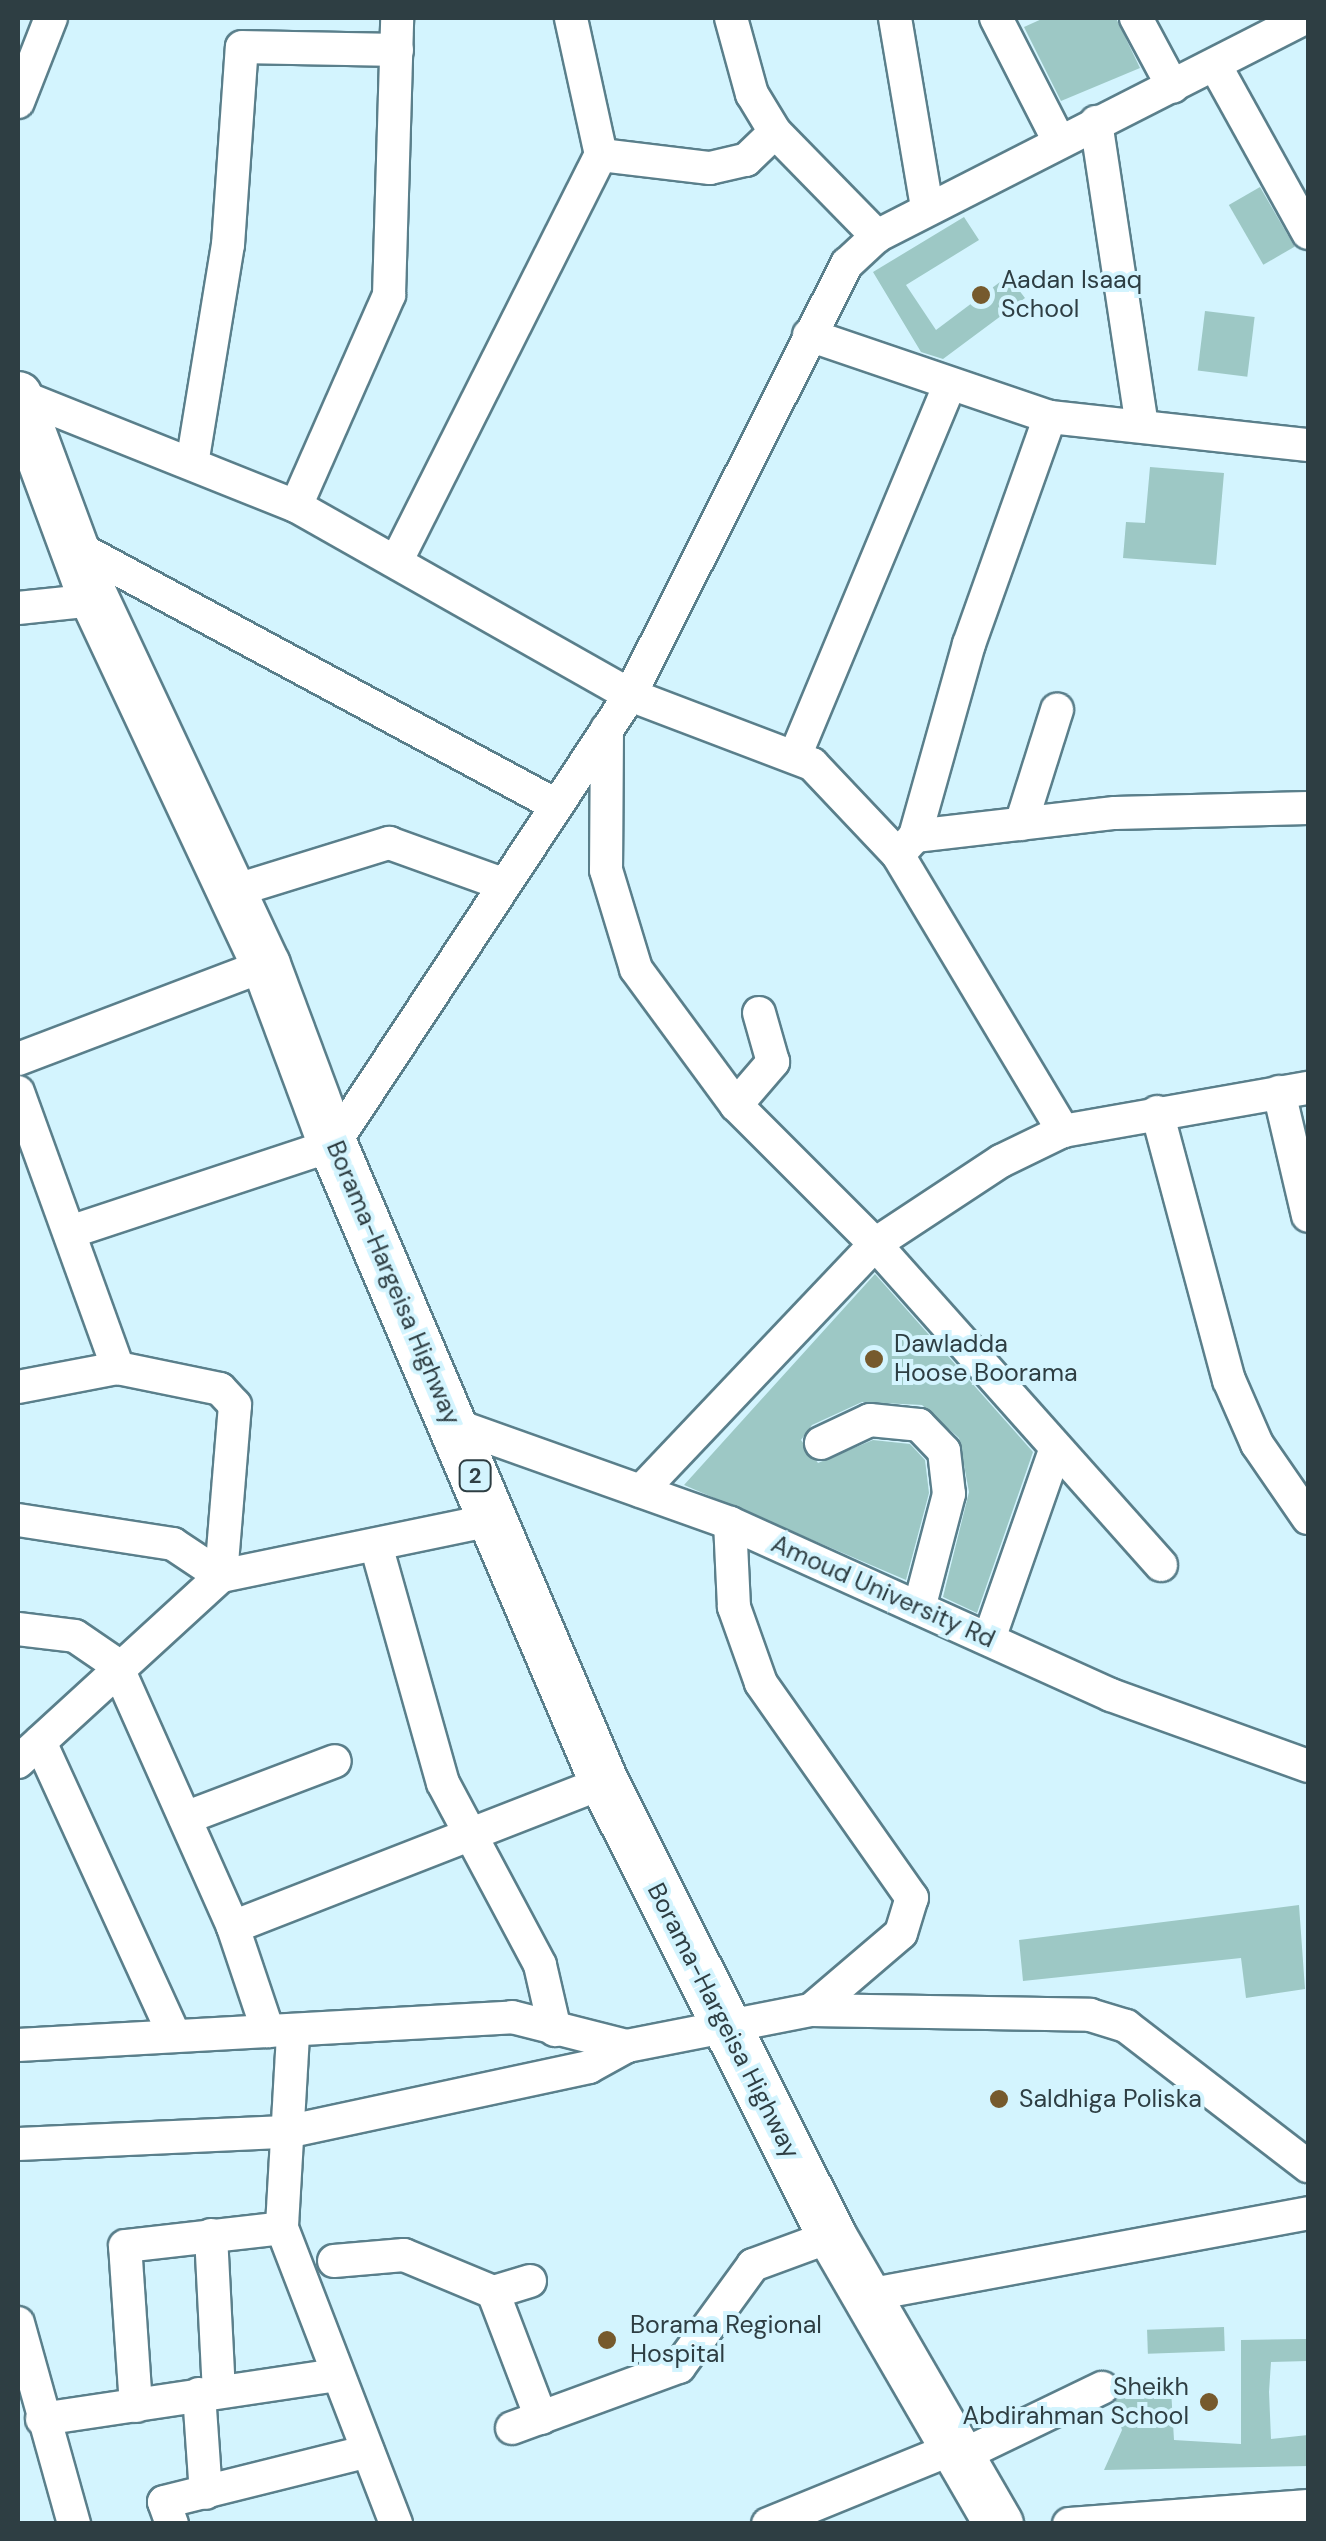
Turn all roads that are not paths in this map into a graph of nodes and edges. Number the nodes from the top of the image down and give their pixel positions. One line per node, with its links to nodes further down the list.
1 (50, 18): 11 (street)
2 (571, 18): 15 (street)
3 (732, 18): 13 (street)
4 (895, 18): 16 (street)
5 (996, 18): 14 (street)
6 (1136, 18): 10 (street)
7 (1305, 18): 9 (street)
8 (397, 34): 25 (street); 26 (street)
9 (1215, 65): 10 (street); 17 (street)
10 (1173, 87): 12 (street)
11 (18, 102)
12 (1096, 122): 14 (street); 23 (street)
13 (775, 132): 15 (street); 18 (street)
14 (1059, 141): 16 (street)
15 (601, 155): 28 (street)
16 (928, 208): 18 (street)
17 (1308, 234)
18 (877, 236): 19 (street)
19 (809, 335): 20 (street); 31 (street)
20 (949, 386): 22 (street); 34 (street)
21 (18, 396): 25 (street); 27 (highway, Borama-Hargeisa Highway / 2)
22 (1050, 417): 23 (street); 38 (street)
23 (1142, 426): 24 (street)
24 (1308, 445)
25 (192, 458): 26 (street)
26 (296, 506): 28 (street)
27 (73, 544): 29 (highway, Borama-Hargeisa Highway / 2); 35 (street)
28 (397, 560): 31 (street)
29 (94, 600): 30 (street); 40 (highway, Borama-Hargeisa Highway / 2)
30 (18, 608)
31 (630, 695): 33 (street); 34 (street)
32 (1056, 710): 37 (street)
33 (608, 727): 35 (street); 46 (street)
34 (796, 756): 38 (street)
35 (554, 804): 39 (street)
36 (1308, 808): 37 (street)
37 (1021, 824): 38 (street)
38 (906, 846): 48 (street)
39 (502, 884): 40 (street); 49 (street)
40 (227, 893): 41 (highway, Borama-Hargeisa Highway / 2)
41 (266, 964): 43 (street); 49 (highway, Borama-Hargeisa Highway / 2)
42 (760, 1014): 46 (street)
43 (18, 1059)
44 (1294, 1090): 47 (street); 50 (street)
45 (18, 1092): 51 (street)
46 (736, 1105): 52 (street)
47 (1156, 1112): 48 (street); 59 (street)
48 (1064, 1131): 52 (street)
49 (333, 1145): 51 (street); 55 (highway, Borama-Hargeisa Highway / 2)
50 (1308, 1216)
51 (70, 1232): 53 (street)
52 (875, 1244): 57 (street); 58 (street)
53 (118, 1368): 54 (street); 65 (street)
54 (18, 1386)
55 (454, 1426): 58 (street, Amoud University Rd); 61 (highway, Borama-Hargeisa Highway / 2)
56 (820, 1443): 66 (street)
57 (1056, 1448): 64 (street); 68 (street)
58 (641, 1491): 62 (street, Amoud University Rd)
59 (1308, 1518)
60 (18, 1520): 65 (street)
61 (492, 1520): 63 (street); 73 (highway, Borama-Hargeisa Highway / 2)
62 (730, 1524): 66 (street, Amoud University Rd); 77 (street)
63 (376, 1545): 65 (street); 75 (street)
64 (1161, 1564)
65 (222, 1576): 69 (street)
66 (920, 1608): 68 (street, Amoud University Rd)
67 (18, 1629): 69 (street)
68 (989, 1638): 72 (street, Amoud University Rd)
69 (116, 1664): 70 (street); 74 (street)
70 (29, 1752): 81 (street)
71 (335, 1761): 74 (street)
72 (1308, 1766)
73 (604, 1782): 75 (street); 78 (highway, Borama-Hargeisa Highway / 2)
74 (185, 1818): 76 (street)
75 (470, 1836): 76 (street); 79 (street)
76 (234, 1927): 80 (street)
77 (811, 2010): 78 (street); 86 (street)
78 (730, 2025): 83 (street); 90 (highway, Borama-Hargeisa Highway / 2)
79 (555, 2030): 80 (street); 83 (street)
80 (281, 2033): 81 (street); 84 (street)
81 (174, 2035): 82 (street)
82 (18, 2045)
83 (627, 2046): 84 (street)
84 (286, 2132): 85 (street); 88 (street)
85 (18, 2144)
86 (1308, 2166)
87 (1306, 2218): 94 (street)
88 (282, 2228): 89 (street); 96 (street)
89 (211, 2235): 98 (street); 99 (street)
90 (832, 2236): 93 (street); 94 (highway, Borama-Hargeisa Highway / 2)
91 (334, 2261): 93 (street)
92 (530, 2281): 93 (street)
93 (493, 2292)
94 (867, 2295): 102 (highway, Borama-Hargeisa Highway / 2)
95 (18, 2323): 100 (street)
96 (337, 2376): 98 (street); 101 (street)
97 (1102, 2388): 102 (street)
98 (209, 2393): 99 (street); 103 (street)
99 (136, 2406): 100 (street)
100 (42, 2419): 105 (street)
101 (368, 2450): 103 (street); 107 (street)
102 (955, 2453): 108 (street); 109 (highway, Borama-Hargeisa Highway / 2)
103 (206, 2493): 106 (street)
104 (1308, 2506): 110 (street)
105 (74, 2524)
106 (172, 2524)
107 (396, 2524)
108 (768, 2524)
109 (999, 2524)
110 (1069, 2524)

